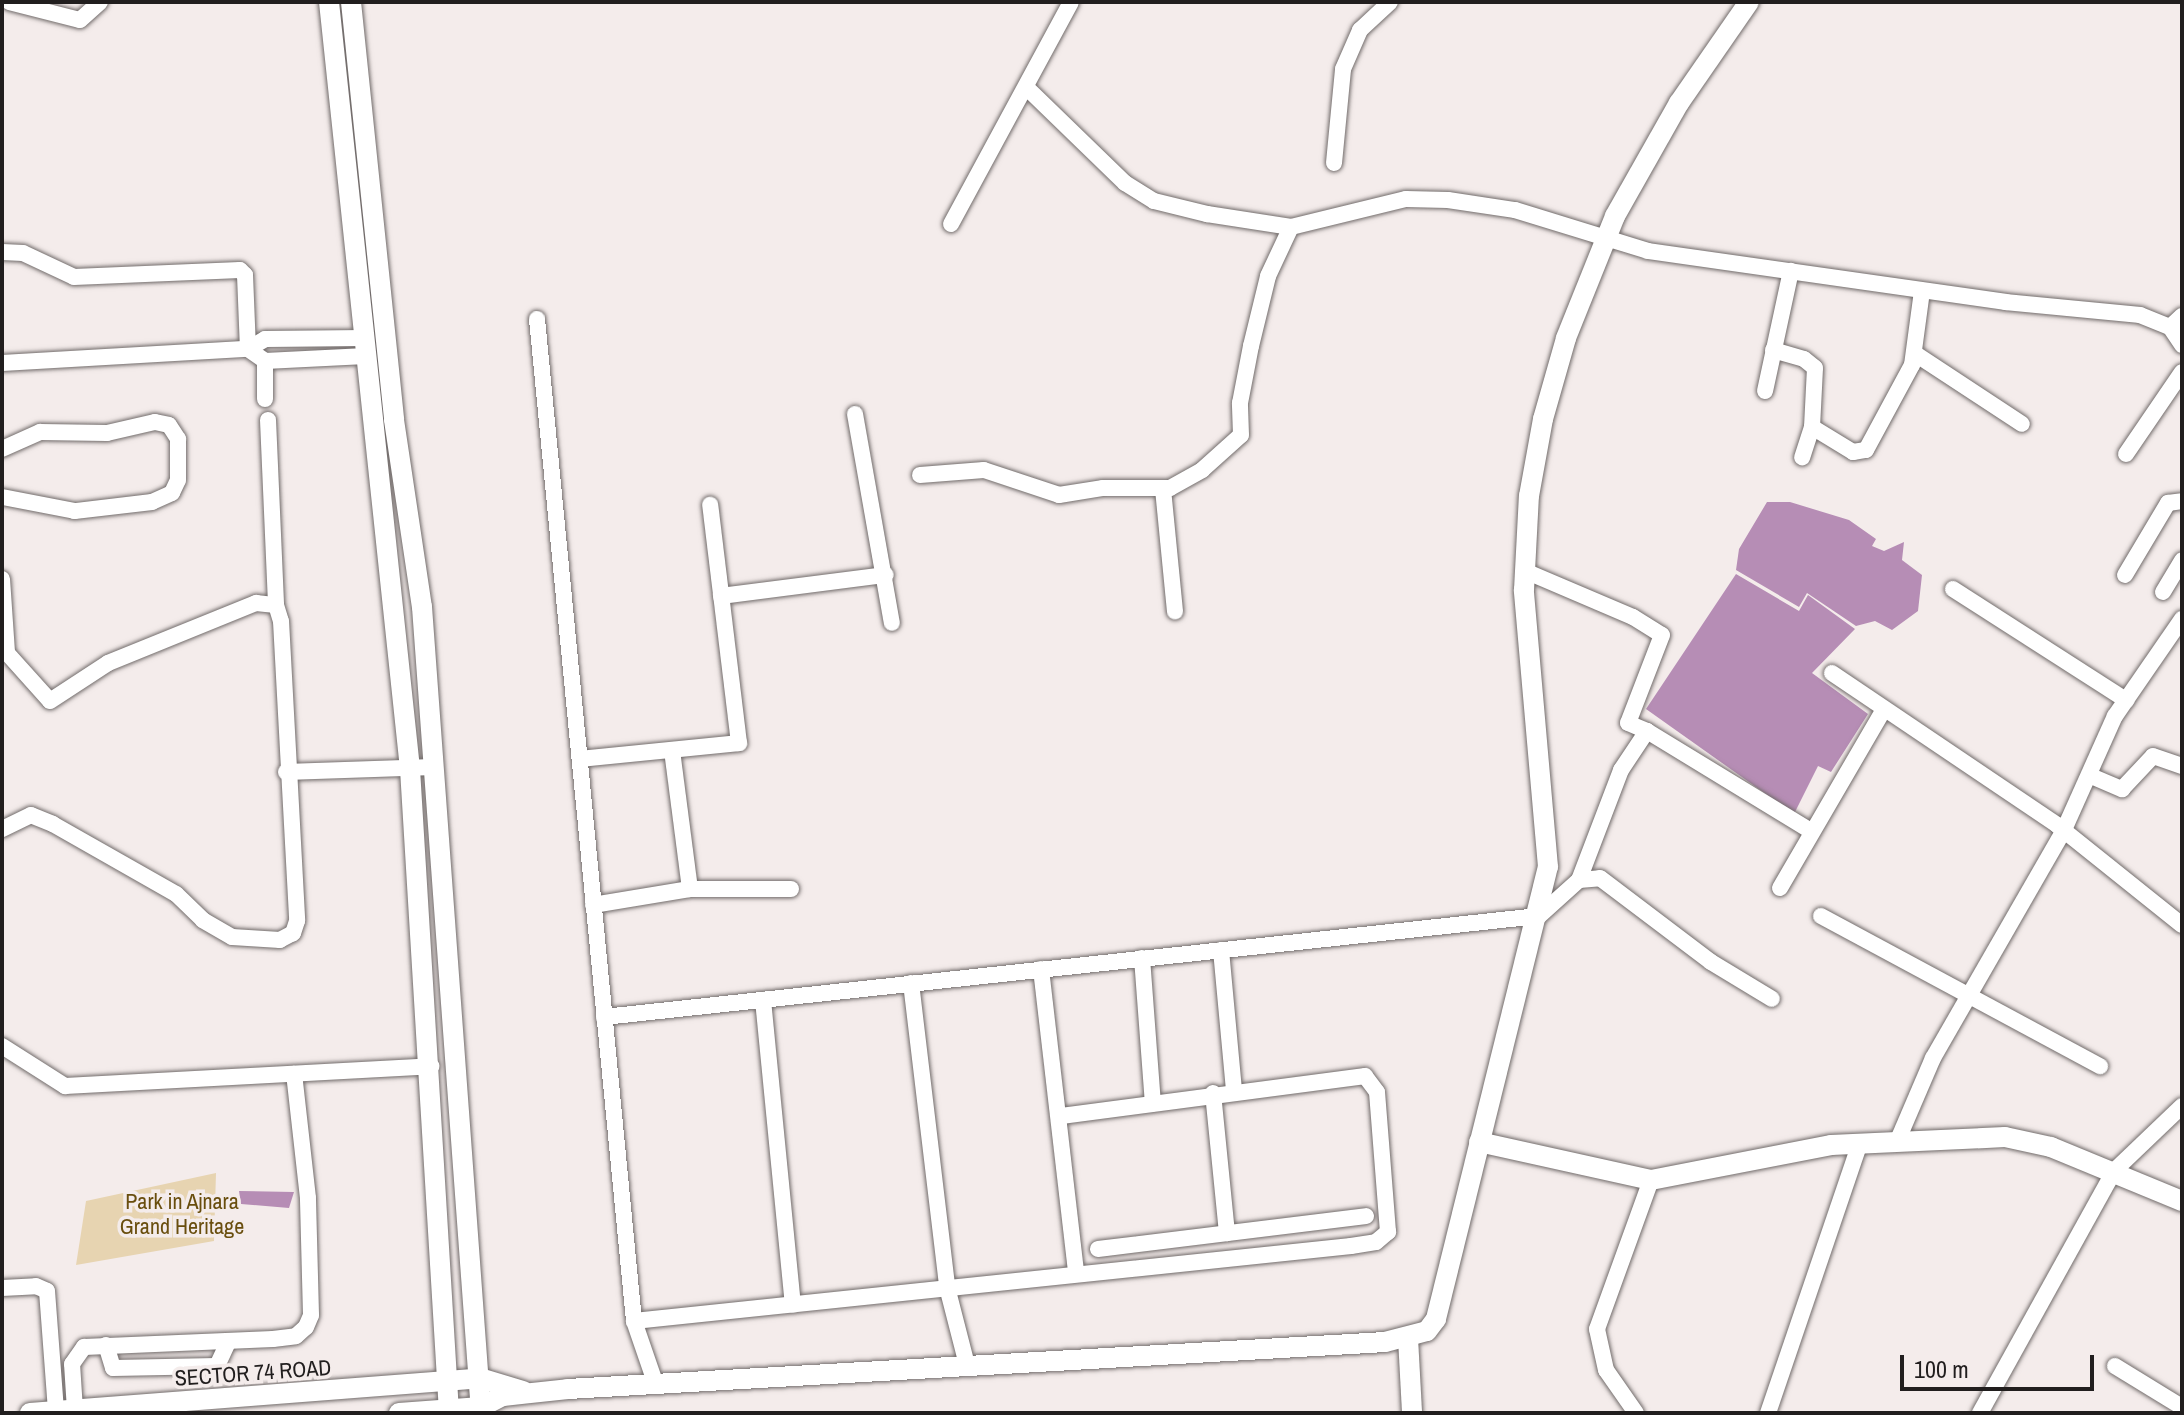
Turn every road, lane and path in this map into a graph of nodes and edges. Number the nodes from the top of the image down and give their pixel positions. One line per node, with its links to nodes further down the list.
1 (9, 2): 2 (street)
2 (100, 2)
3 (329, 2): 19 (street)
4 (351, 2): 59 (street)
5 (1071, 2): 8 (street)
6 (1390, 2): 9 (street)
7 (1749, 2): 12 (street)
8 (1028, 89): 10 (street); 11 (street)
9 (1334, 163)
10 (951, 224)
11 (1291, 227): 12 (street); 36 (street)
12 (1603, 240): 14 (street); 41 (street)
13 (2, 252): 20 (street)
14 (1791, 271): 15 (street); 21 (street)
15 (1922, 291): 17 (street); 22 (street)
16 (537, 319): 57 (street)
17 (2176, 322): 18 (street)
18 (2182, 345)
19 (366, 347): 20 (street); 23 (street); 60 (street)
20 (248, 349): 23 (street); 24 (street)
21 (1773, 350): 26 (street); 31 (street)
22 (1914, 353): 30 (street); 31 (street)
23 (265, 361): 27 (street)
24 (2, 363)
25 (2182, 372): 33 (street)
26 (1765, 391)
27 (265, 399)
28 (855, 414): 42 (street)
29 (268, 420): 48 (street)
30 (2022, 424)
31 (1812, 427): 34 (street)
32 (2, 449): 37 (street)
33 (2126, 454)
34 (1802, 457)
35 (920, 475): 36 (street)
36 (1163, 489): 49 (street)
37 (2, 497)
38 (2182, 501): 43 (street)
39 (710, 505): 47 (street)
40 (2182, 560): 46 (street)
41 (1525, 571): 55 (street); 71 (street)
42 (886, 575): 47 (street); 51 (street)
43 (2125, 575)
44 (2, 579): 48 (street)
45 (1953, 589): 53 (street)
46 (2163, 592)
47 (721, 596): 56 (street)
48 (276, 605): 61 (street)
49 (1175, 611)
50 (2182, 619): 53 (street)
51 (892, 623)
52 (1832, 673): 54 (street)
53 (2126, 700): 62 (street)
54 (1884, 709): 64 (street); 65 (street)
55 (1647, 731): 64 (street); 66 (street)
56 (672, 750): 57 (street); 68 (street)
57 (580, 759): 70 (street)
58 (2182, 766): 62 (street)
59 (433, 767): 60 (street); 113 (street)
60 (410, 769): 61 (street); 83 (street)
61 (286, 772): 63 (street)
62 (2091, 776): 65 (street)
63 (2, 829)
64 (1811, 831): 67 (street)
65 (2063, 832): 73 (street); 78 (street)
66 (1579, 880): 71 (street); 79 (street)
67 (1780, 888)
68 (690, 889): 69 (street); 70 (street)
69 (791, 889)
70 (593, 905): 81 (street)
71 (1539, 916): 74 (street); 91 (street)
72 (1821, 916): 78 (street)
73 (2182, 925)
74 (1221, 950): 75 (street); 86 (street)
75 (1142, 958): 76 (street); 88 (street)
76 (1041, 969): 77 (street); 90 (street)
77 (911, 983): 80 (street); 102 (street)
78 (1968, 993): 84 (street); 92 (street)
79 (1772, 999)
80 (763, 1000): 81 (street); 104 (street)
81 (604, 1017): 105 (street)
82 (2, 1046): 85 (street)
83 (431, 1066): 85 (street); 114 (street)
84 (2100, 1066)
85 (294, 1074): 107 (street)
86 (1234, 1089): 87 (street); 100 (street)
87 (1213, 1093): 88 (street); 98 (street)
88 (1153, 1104): 90 (street)
89 (2182, 1106): 94 (street)
90 (1060, 1116): 101 (street)
91 (1479, 1142): 95 (street); 106 (street)
92 (1897, 1142): 93 (street); 94 (street)
93 (1859, 1145): 95 (street); 125 (street)
94 (2114, 1171): 96 (street); 126 (street)
95 (1651, 1180): 124 (street)
96 (2182, 1201)
97 (1366, 1216): 98 (street)
98 (1229, 1233): 99 (street); 100 (street)
99 (1098, 1249)
100 (1234, 1258): 101 (street)
101 (1076, 1273): 102 (street)
102 (947, 1287): 104 (street); 111 (street)
103 (2, 1288): 110 (street)
104 (793, 1305): 105 (street)
105 (634, 1321): 115 (street)
106 (1408, 1338): 111 (street); 123 (street)
107 (228, 1342): 108 (street); 108 (street)
108 (106, 1345): 109 (street)
109 (72, 1364): 110 (street); 120 (street)
110 (53, 1365): 120 (street)
111 (967, 1365): 115 (street)
112 (2115, 1366): 117 (street)
113 (480, 1378): 114 (street, SECTOR 74 ROAD); 116 (street); 119 (street)
114 (448, 1383): 118 (street); 120 (street, SECTOR 74 ROAD)
115 (656, 1385): 116 (street)
116 (527, 1392): 119 (street)
117 (2182, 1407)
118 (449, 1410): 119 (street); 122 (street)
119 (481, 1410)
120 (65, 1411): 121 (street, SECTOR 74 ROAD)
121 (30, 1413)
122 (399, 1413)
123 (1412, 1413)
124 (1636, 1413)
125 (1768, 1413)
126 (1980, 1413)

